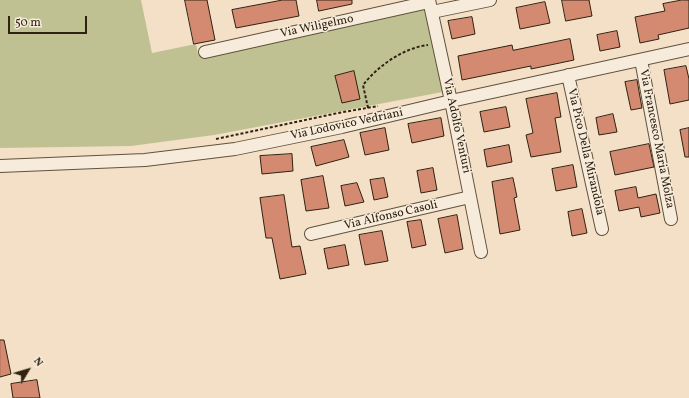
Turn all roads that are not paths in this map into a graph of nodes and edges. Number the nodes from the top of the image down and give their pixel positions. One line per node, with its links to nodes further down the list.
1 (490, 0): 2 (street, Via Wiligelmo)
2 (430, 5): 4 (street, Via Wiligelmo); 7 (street, Via Adolfo Venturi)
3 (689, 50): 5 (street, Via Lodovico Vedriani)
4 (204, 52)
5 (641, 60): 6 (street, Via Lodovico Vedriani); 10 (street, Via Francesco Maria Molza)
6 (568, 75): 7 (street, Via Lodovico Vedriani); 11 (street, Via Pico Della Mirandola)
7 (451, 101): 8 (street, Via Lodovico Vedriani); 9 (street, Via Adolfo Venturi)
8 (0, 166)
9 (470, 198): 12 (street, Via Alfonso Casoli); 13 (street, Via Adolfo Venturi)
10 (671, 219)
11 (602, 229)
12 (311, 234)
13 (481, 252)

